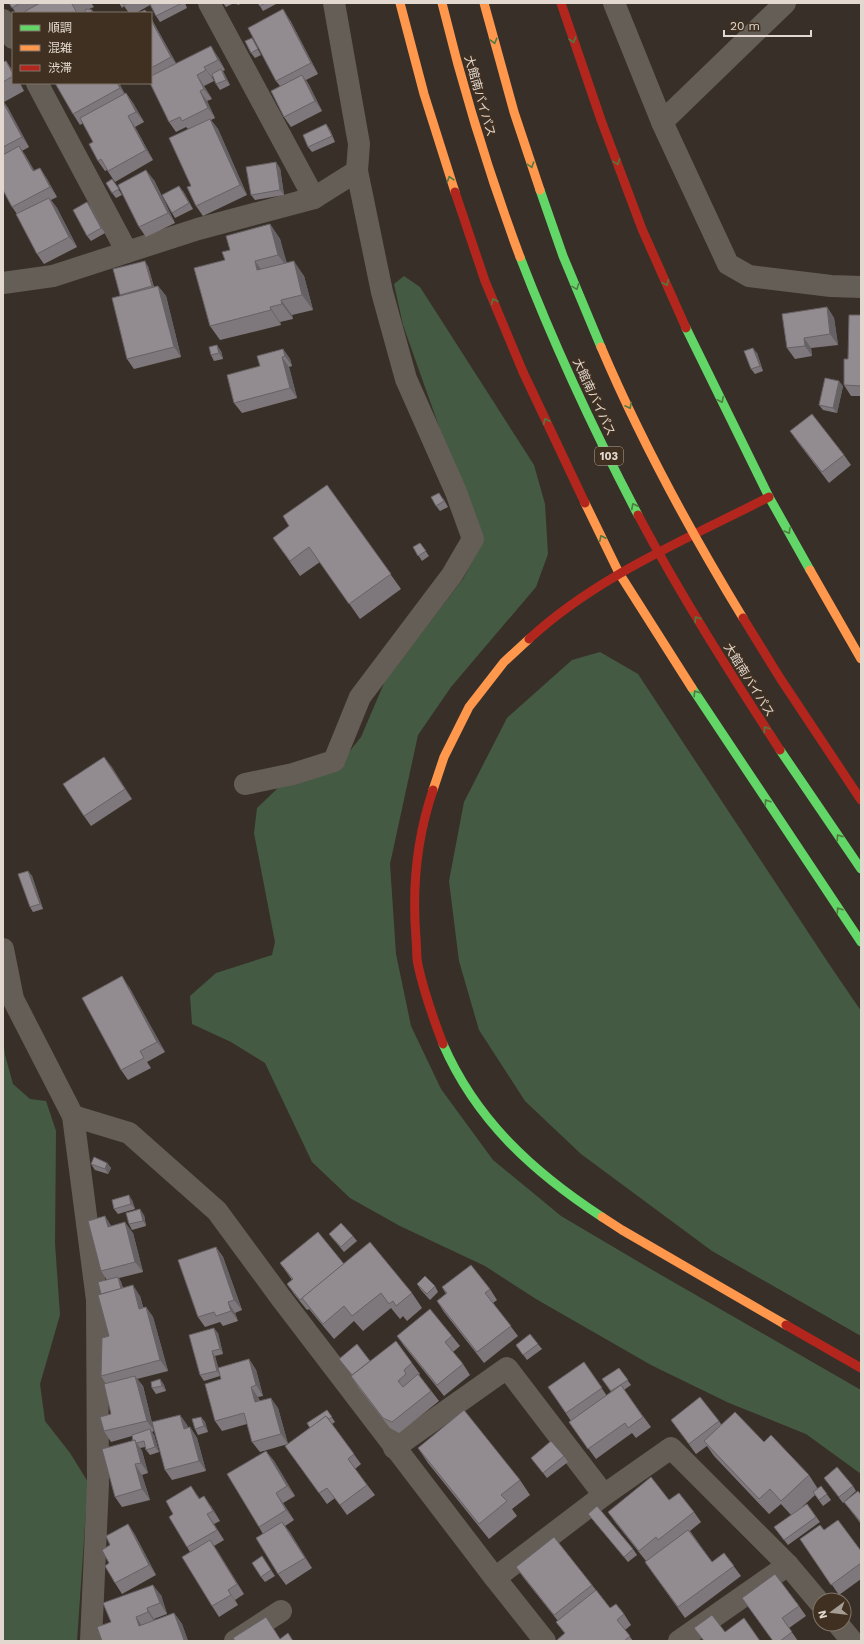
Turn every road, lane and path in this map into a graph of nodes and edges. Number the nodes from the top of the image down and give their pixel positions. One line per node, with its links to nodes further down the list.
1 (209, 3): 14 (street)
2 (334, 3): 13 (street)
3 (400, 3): 19 (main road, one-way to 3)
4 (442, 3): 23 (main road, 大館南バイパス / 103, one-way to 4, bridge)
5 (484, 3): 22 (main road, one-way to 22, bridge)
6 (561, 3): 18 (main road, one-way to 18)
7 (614, 3): 12 (street)
8 (785, 3): 12 (street)
9 (3, 20): 10 (street)
10 (12, 36)
11 (38, 84): 15 (street)
12 (662, 122): 17 (street)
13 (357, 172): 14 (street); 21 (street)
14 (314, 198): 15 (street)
15 (127, 252): 16 (street)
16 (3, 283)
17 (861, 287)
18 (768, 497): 19 (main road); 20 (main road, one-way to 20)
19 (619, 573): 24 (main road, one-way to 19); 27 (main road)
20 (861, 659)
21 (245, 784)
22 (861, 800)
23 (861, 869)
24 (861, 942)
25 (3, 949): 26 (street)
26 (73, 1116): 28 (street); 35 (street)
27 (861, 1368)
28 (394, 1448): 29 (street); 31 (street)
29 (604, 1495): 30 (street); 31 (street)
30 (788, 1566): 32 (street); 38 (street)
31 (495, 1578): 37 (street)
32 (812, 1594)
33 (281, 1611): 36 (street)
34 (845, 1632): 39 (street)
35 (91, 1641)
36 (235, 1641)
37 (545, 1641)
38 (679, 1641)
39 (852, 1641)

